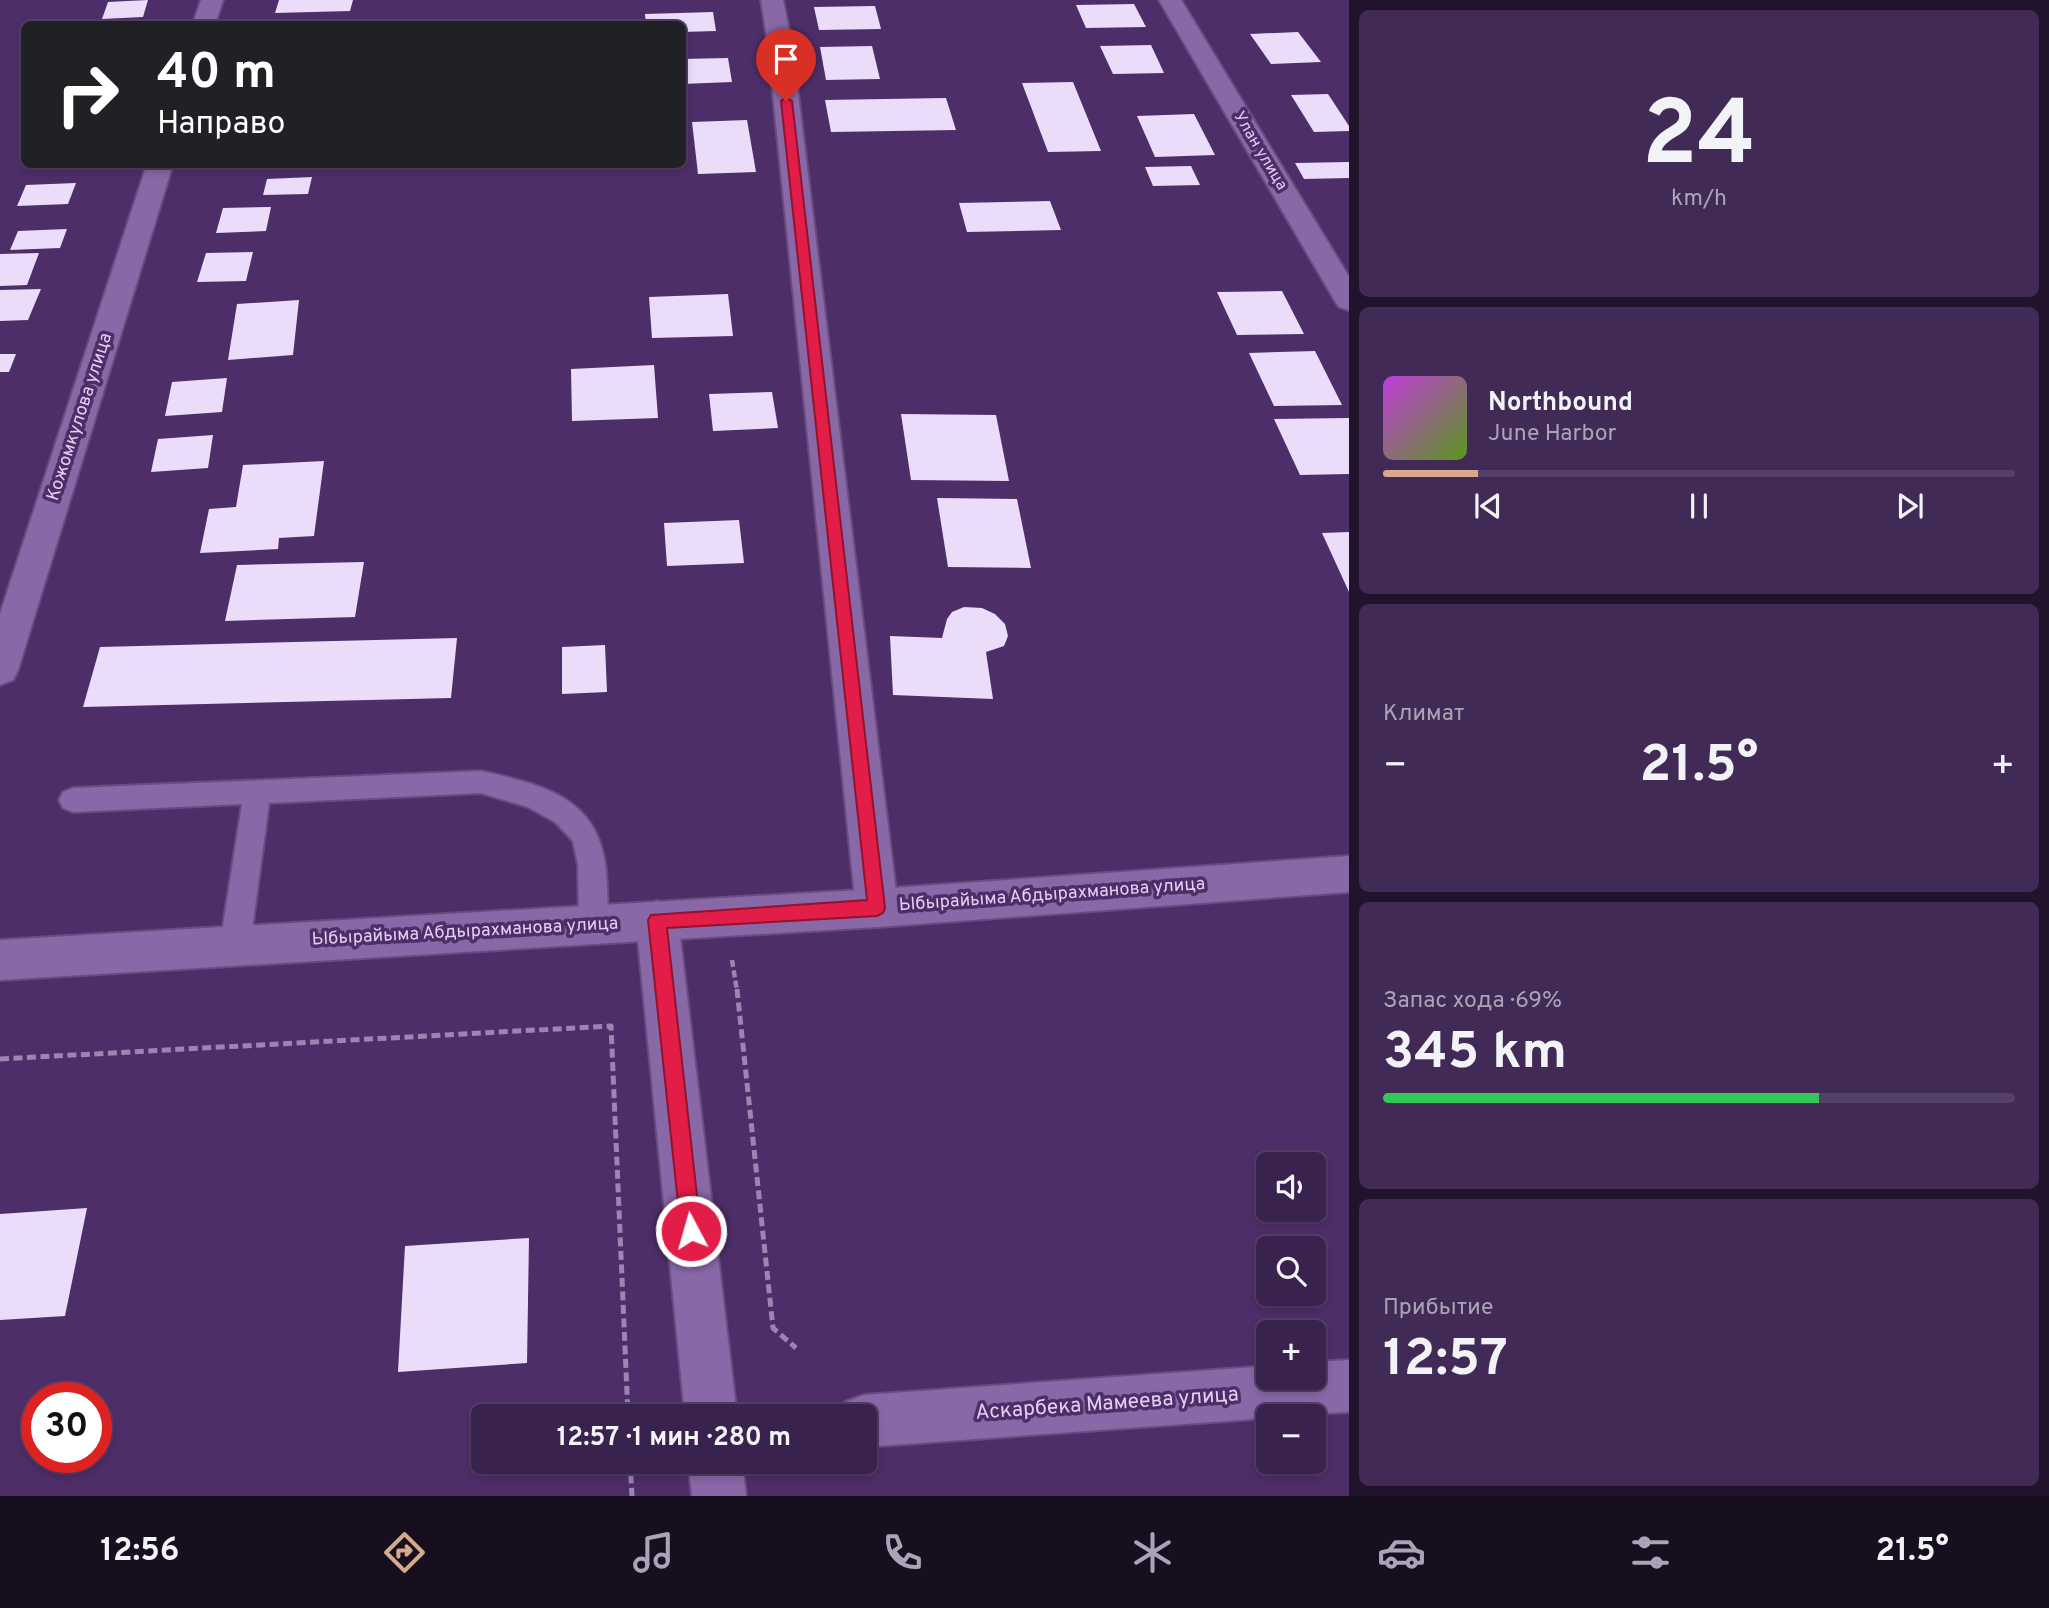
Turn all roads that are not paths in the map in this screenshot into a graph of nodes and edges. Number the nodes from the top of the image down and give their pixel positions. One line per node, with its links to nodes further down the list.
1 (212, 0): 4 (street)
2 (772, 0): 11 (street)
3 (1170, 0): 6 (street, Улан улица)
4 (205, 21)
5 (159, 168): 7 (street, Кожомкулова улица)
6 (1349, 301)
7 (0, 670)
8 (257, 792): 9 (lane); 13 (lane); 14 (lane)
9 (73, 800)
10 (1349, 874): 11 (street, Ыбырайыма Абдырахманова улица)
11 (877, 908): 12 (street, Ыбырайыма Абдырахманова улица)
12 (657, 920): 13 (street, Ыбырайыма Абдырахманова улица); 17 (street)
13 (593, 924): 14 (street, Ыбырайыма Абдырахманова улица)
14 (235, 945): 15 (street, Ыбырайыма Абдырахманова улица)
15 (0, 960)
16 (1349, 1387): 18 (street, Аскарбека Мамеева улица)
17 (709, 1404)
18 (877, 1420)
19 (716, 1474): 20 (street)
20 (719, 1496)

